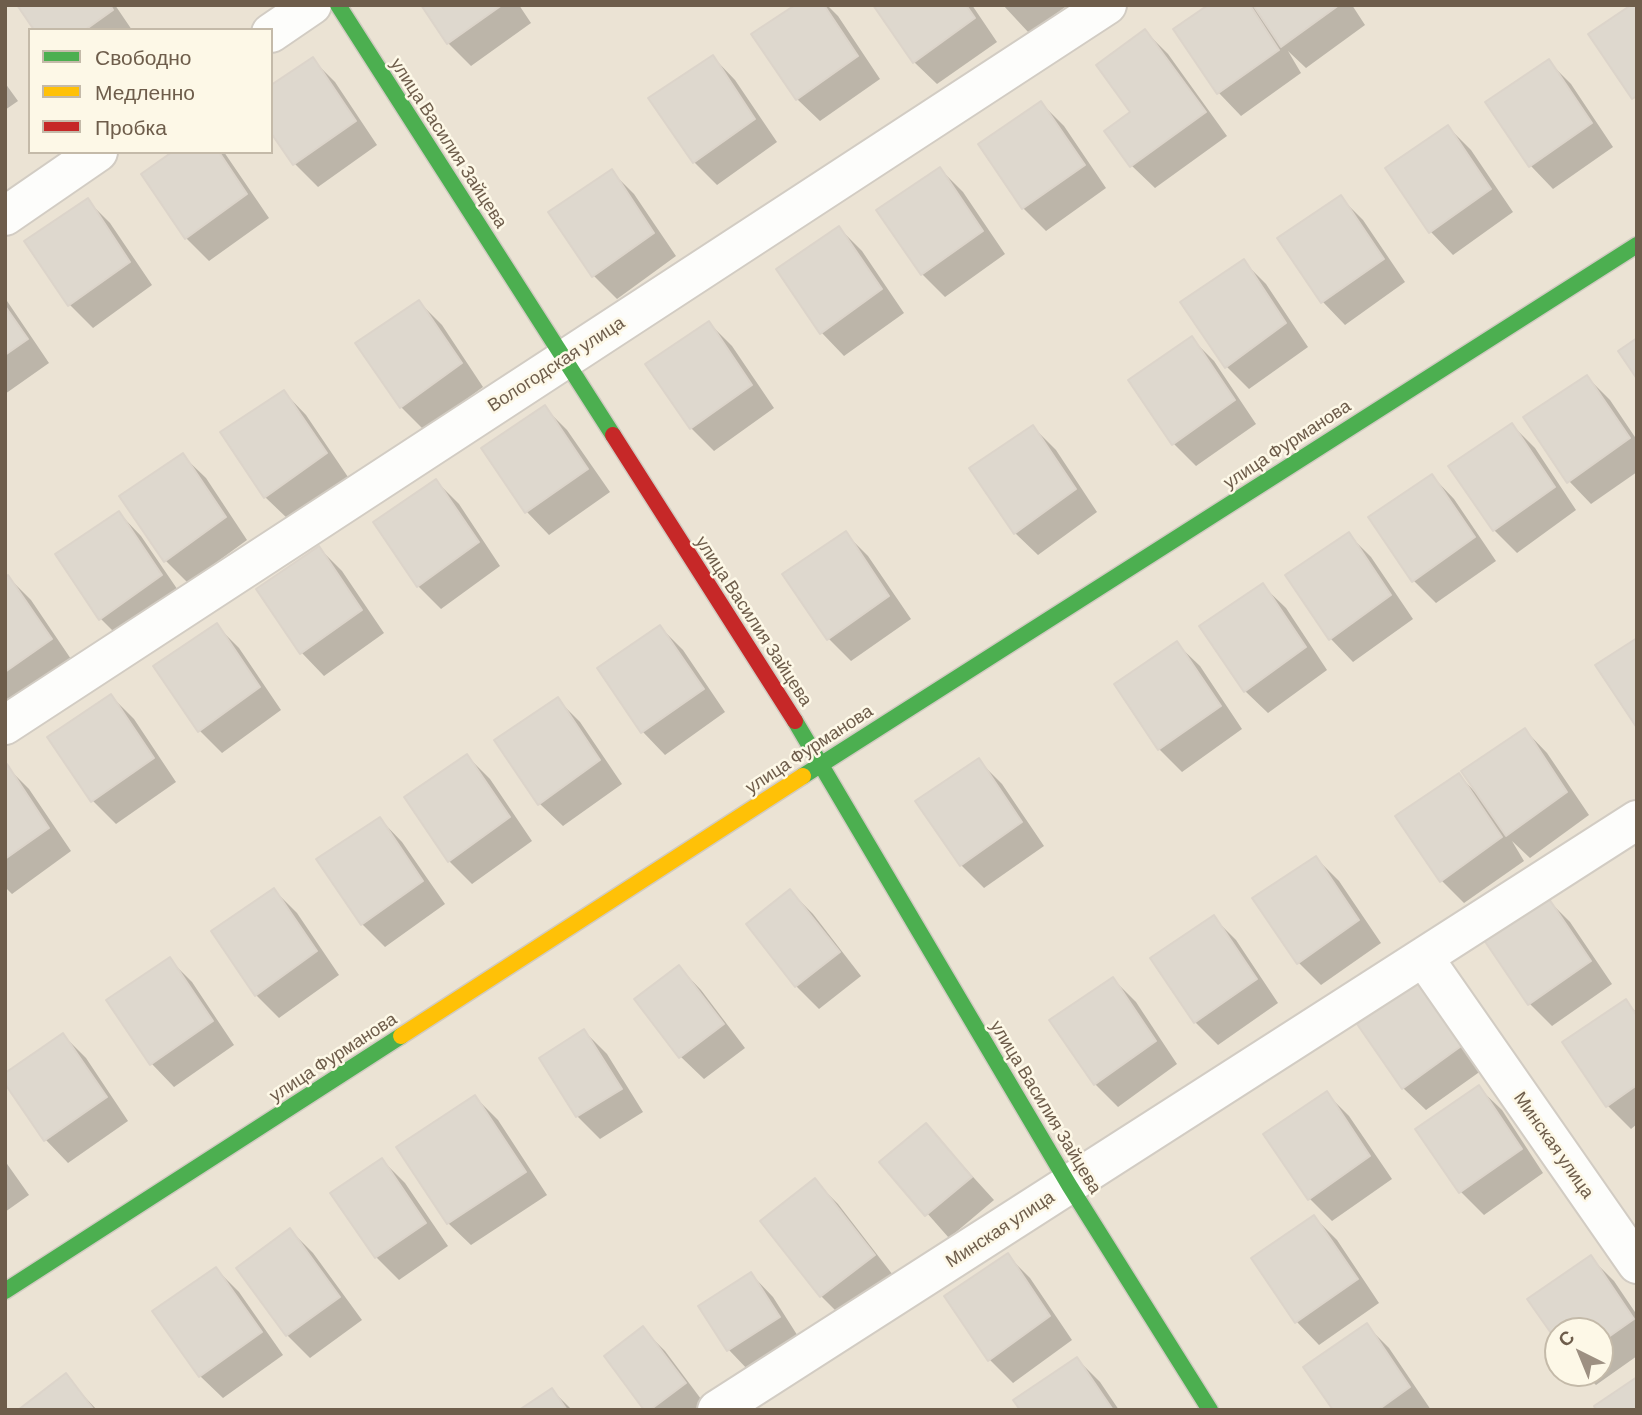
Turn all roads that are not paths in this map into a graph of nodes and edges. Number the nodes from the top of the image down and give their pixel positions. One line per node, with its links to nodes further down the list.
1 (312, 5): 4 (street)
2 (338, 5): 8 (street, улица Василия Зайцева)
3 (1107, 5): 8 (street, Вологодская улица)
4 (273, 32)
5 (95, 154): 6 (street)
6 (5, 216)
7 (1637, 244): 10 (street, улица Фурманова)
8 (563, 359): 9 (street, Вологодская улица); 10 (street, улица Василия Зайцева)
9 (5, 725)
10 (822, 764): 13 (street, улица Василия Зайцева); 15 (street, улица Фурманова)
11 (1637, 820): 12 (street, Минская улица)
12 (1424, 958): 13 (street, Минская улица); 14 (street, Минская улица)
13 (1069, 1185): 16 (street, Минская улица); 17 (street, улица Василия Зайцева)
14 (1637, 1264)
15 (5, 1291)
16 (717, 1410)
17 (1210, 1410)

